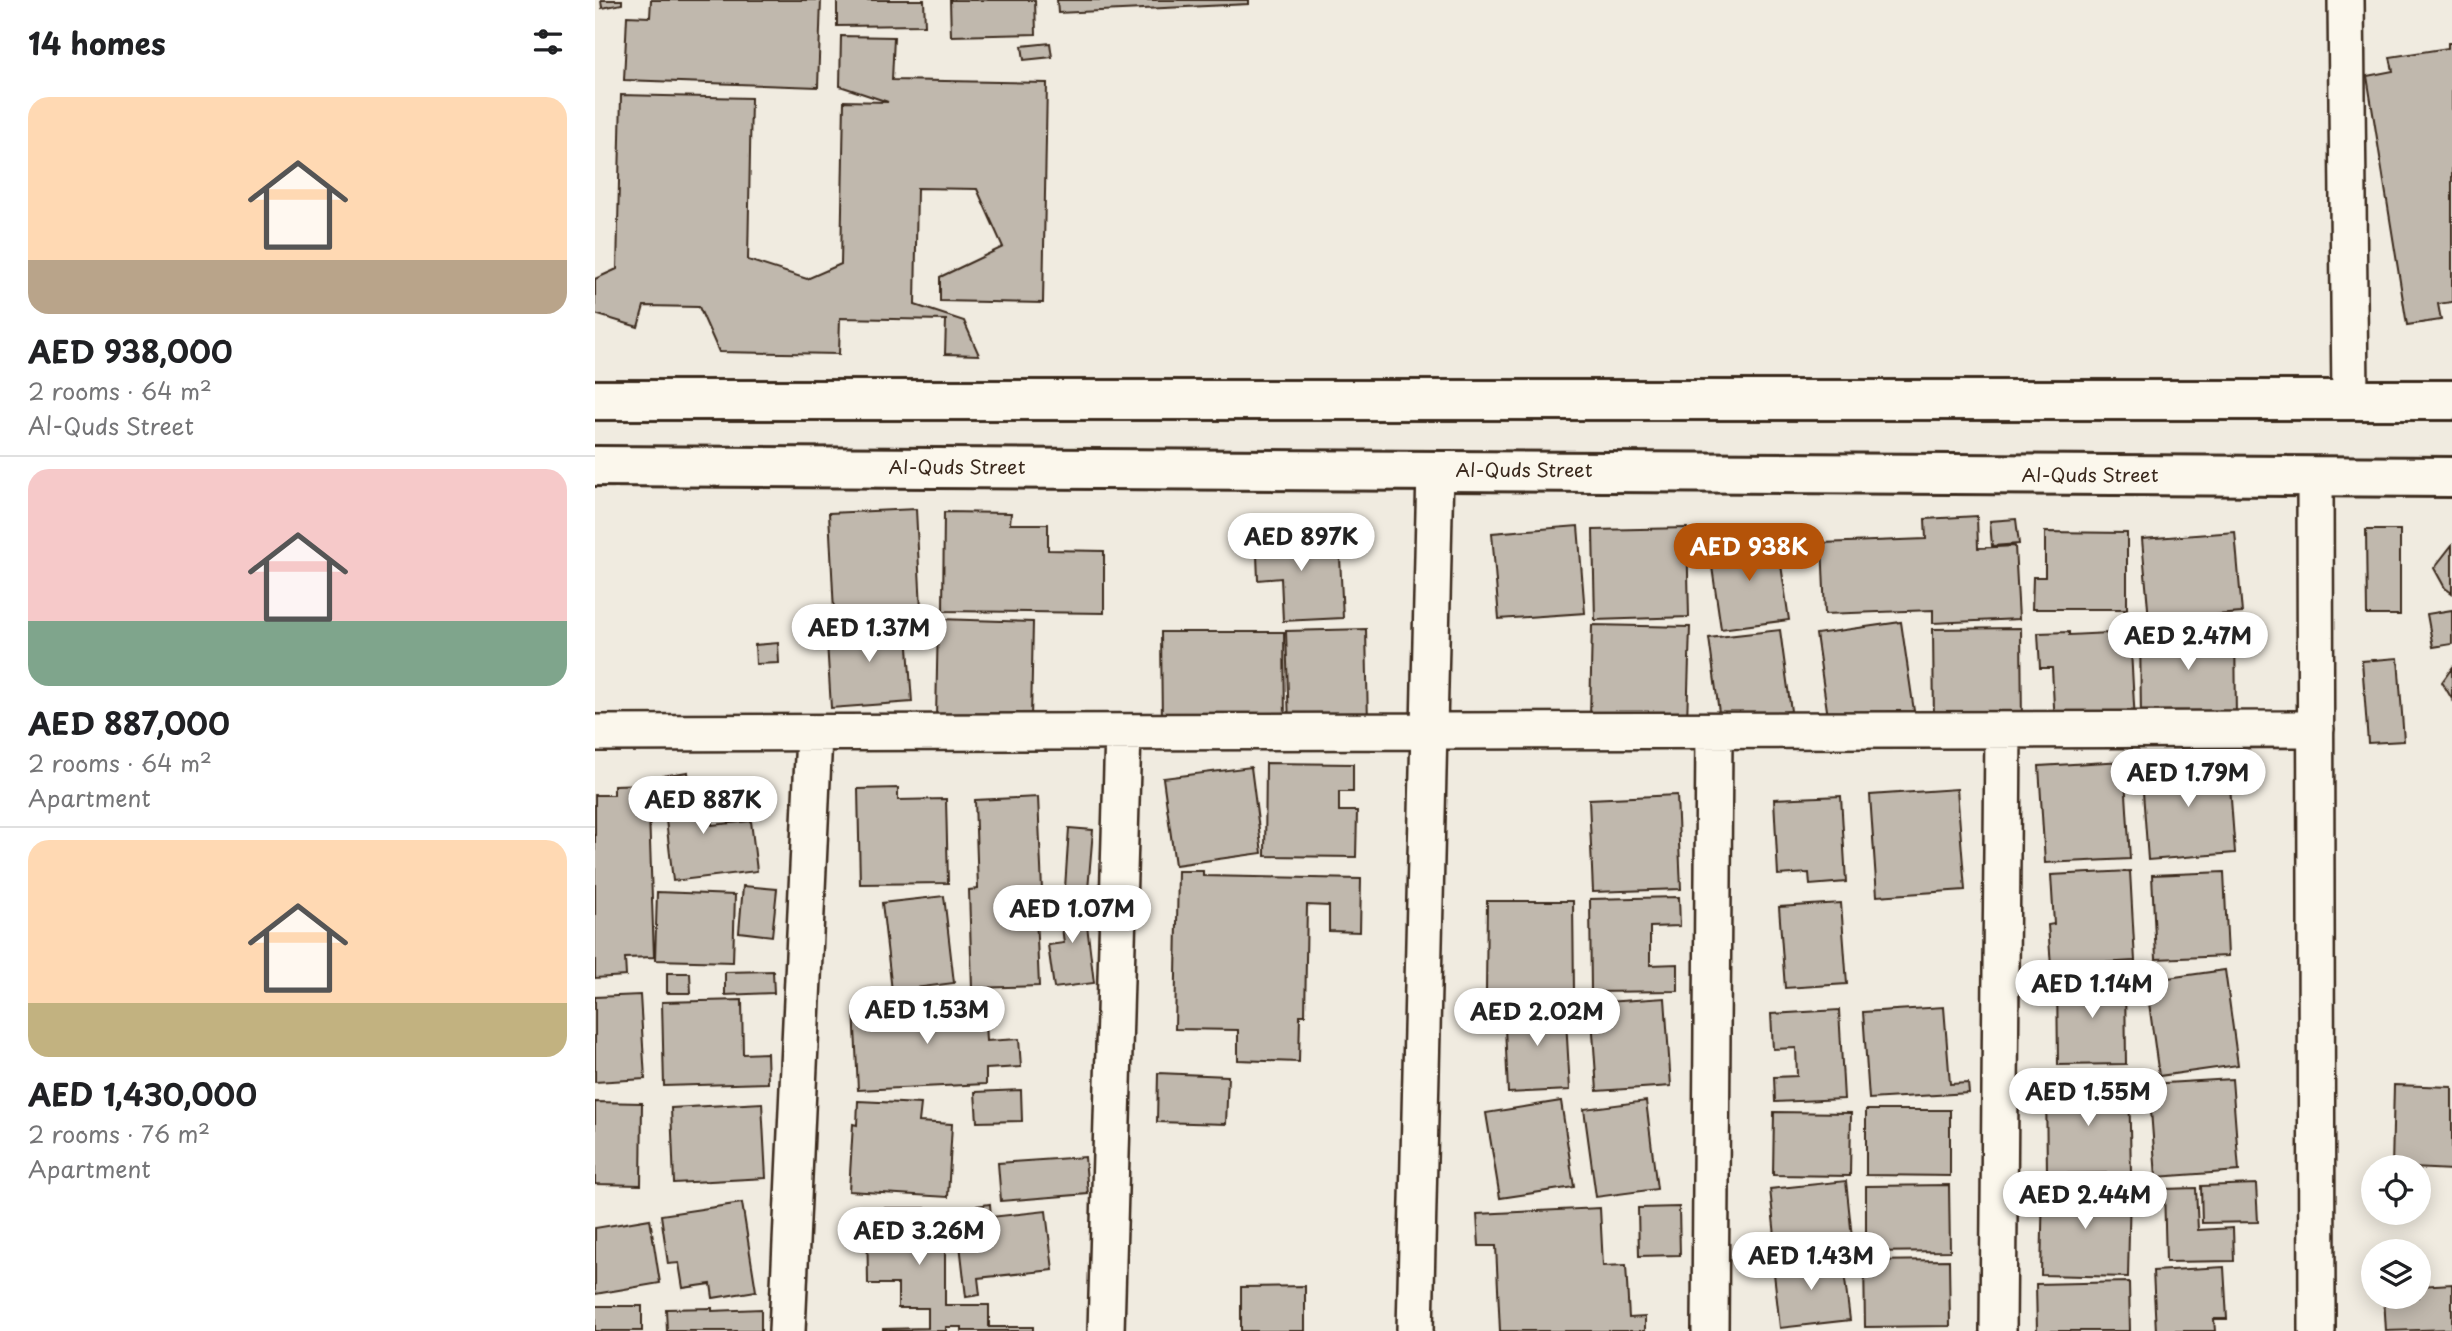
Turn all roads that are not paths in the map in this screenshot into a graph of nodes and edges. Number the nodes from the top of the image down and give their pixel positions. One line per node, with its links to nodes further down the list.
1 (2346, 0): 2 (street)
2 (2350, 398): 3 (street); 4 (street)
3 (595, 400)
4 (2452, 400)
5 (595, 466): 6 (street, Al-Quds Street)
6 (1435, 470): 7 (street, Al-Quds Street); 14 (street)
7 (2315, 477): 8 (street, Al-Quds Street); 9 (street)
8 (2452, 477)
9 (2316, 729): 10 (street); 21 (street)
10 (2003, 730): 12 (street); 20 (street)
11 (1123, 732): 14 (street); 15 (street); 17 (street)
12 (1714, 732): 14 (street); 19 (street)
13 (595, 733): 15 (street)
14 (1429, 733): 18 (street)
15 (814, 735): 16 (street)
16 (787, 1331)
17 (1106, 1331)
18 (1415, 1331)
19 (1710, 1331)
20 (1999, 1331)
21 (2317, 1331)

